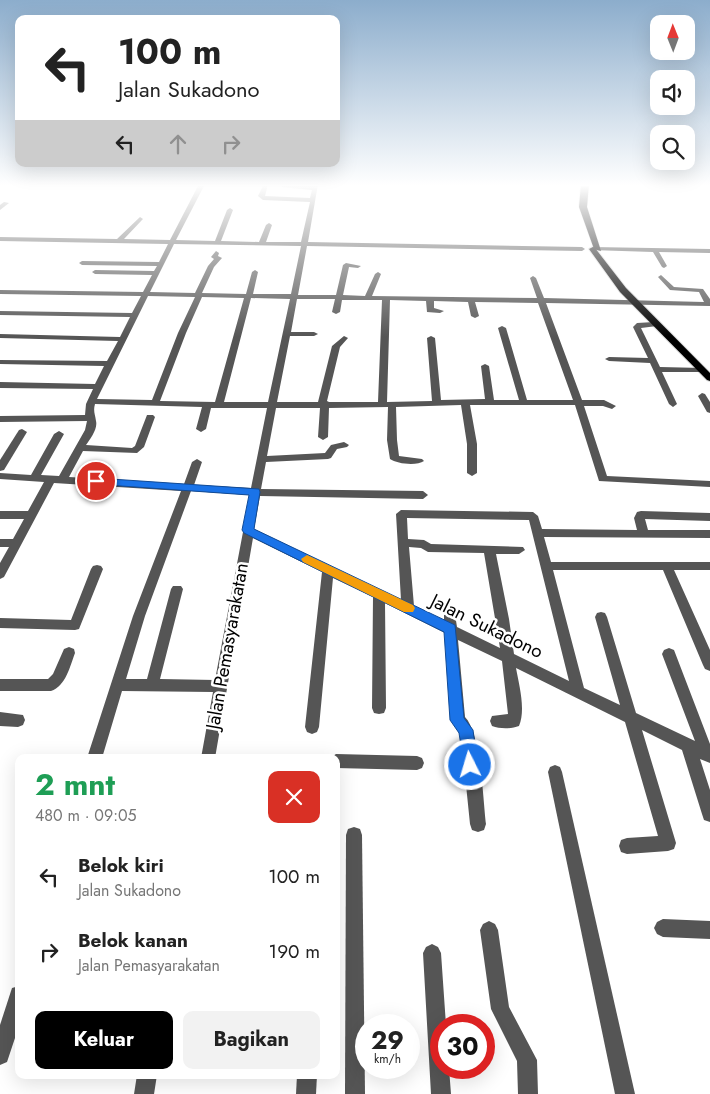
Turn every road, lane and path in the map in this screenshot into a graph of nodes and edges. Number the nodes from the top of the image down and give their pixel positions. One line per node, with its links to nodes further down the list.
1 (125, 235): 9 (street)
2 (176, 235): 10 (street)
3 (221, 235): 11 (street)
4 (265, 235): 12 (street)
5 (306, 235): 13 (street, Jalan Pemasyarakatan)
6 (590, 235): 15 (highway)
7 (592, 235): 15 (highway)
8 (0, 239): 9 (street)
9 (120, 240): 10 (street)
10 (172, 242): 11 (street); 21 (street)
11 (218, 242): 12 (street)
12 (262, 243): 13 (street)
13 (304, 244): 14 (street); 35 (street, Jalan Pemasyarakatan)
14 (582, 249)
15 (596, 249): 16 (street); 42 (main road)
16 (655, 250): 17 (street); 24 (street)
17 (710, 251)
18 (216, 253): 33 (street)
19 (348, 256): 22 (street)
20 (82, 263): 21 (street)
21 (159, 264): 27 (street)
22 (346, 265): 23 (street); 36 (street)
23 (358, 266)
24 (664, 266)
25 (96, 272): 27 (street)
26 (255, 272): 34 (street)
27 (155, 273): 32 (street)
28 (378, 274): 37 (street)
29 (661, 277): 43 (street)
30 (533, 278): 41 (street)
31 (0, 292): 32 (street)
32 (145, 294): 33 (street); 47 (street)
33 (199, 295): 34 (street); 74 (street)
34 (249, 296): 35 (street); 77 (street)
35 (294, 296): 36 (street); 52 (street, Jalan Pemasyarakatan)
36 (340, 297): 37 (street); 45 (street)
37 (367, 298): 38 (street)
38 (386, 298): 39 (street); 79 (street)
39 (430, 299): 40 (street); 44 (street)
40 (471, 299): 41 (street); 48 (street)
41 (541, 301): 42 (street); 80 (street)
42 (637, 302): 43 (street); 50 (main road); 58 (main road)
43 (710, 304)
44 (440, 311)
45 (336, 312)
46 (4, 313): 47 (street); 49 (street)
47 (135, 316): 57 (street)
48 (475, 316)
49 (0, 322)
50 (654, 324): 58 (main road); 62 (street)
51 (502, 328): 73 (street)
52 (287, 334): 53 (street); 78 (street, Jalan Pemasyarakatan)
53 (314, 334)
54 (0, 336): 57 (street)
55 (344, 338): 75 (street)
56 (431, 338): 70 (street)
57 (123, 339): 61 (street)
58 (680, 345): 64 (main road)
59 (609, 359): 62 (street)
60 (0, 362): 61 (street)
61 (111, 364): 67 (street)
62 (654, 365): 64 (street); 81 (street)
63 (485, 366): 72 (street)
64 (706, 371): 65 (main road)
65 (710, 378)
66 (0, 385): 67 (street)
67 (98, 387): 69 (street)
68 (702, 396): 83 (street)
69 (92, 401): 74 (street); 85 (street)
70 (437, 402): 71 (street); 79 (street)
71 (465, 402): 72 (street); 97 (street)
72 (490, 402): 73 (street)
73 (524, 402): 80 (street)
74 (155, 403): 76 (street)
75 (323, 403): 78 (street); 79 (street); 90 (street)
76 (207, 404): 77 (street); 87 (street)
77 (219, 404): 78 (street)
78 (273, 404): 93 (street, Jalan Pemasyarakatan)
79 (387, 404): 94 (street)
80 (578, 404): 82 (street); 102 (street)
81 (673, 404)
82 (612, 406)
83 (710, 410)
84 (150, 417): 92 (street)
85 (90, 418): 86 (street); 92 (street)
86 (0, 419)
87 (201, 429)
88 (22, 432): 96 (street)
89 (59, 434): 99 (street)
90 (323, 438)
91 (344, 446): 93 (street)
92 (81, 448): 101 (street)
93 (262, 459): 104 (street, Jalan Pemasyarakatan)
94 (419, 461)
95 (197, 462): 103 (street)
96 (0, 468)
97 (472, 473)
98 (0, 476): 99 (street)
99 (35, 477): 100 (street)
100 (51, 478): 101 (street); 107 (street)
101 (63, 479): 103 (street)
102 (710, 484)
103 (189, 488): 104 (street); 136 (street)
104 (255, 492): 105 (street); 109 (street, Jalan Pemasyarakatan)
105 (423, 496)
106 (0, 514): 107 (street)
107 (32, 515): 114 (street)
108 (710, 517): 111 (street)
109 (248, 530): 122 (street, Jalan Sukadono); 138 (street, Jalan Pemasyarakatan)
110 (539, 533): 111 (street); 115 (street); 119 (street)
111 (644, 533): 112 (street)
112 (710, 534)
113 (0, 543): 114 (street)
114 (17, 543): 123 (street)
115 (404, 544): 116 (street); 126 (street)
116 (489, 549): 117 (street); 133 (street)
117 (520, 550)
118 (666, 565): 119 (street); 120 (street); 134 (street)
119 (547, 566): 139 (street)
120 (710, 566)
121 (97, 569): 129 (street)
122 (328, 569): 125 (street, Jalan Sukadono); 145 (street)
123 (0, 574)
124 (177, 589): 137 (street)
125 (379, 595): 126 (street, Jalan Sukadono); 140 (street)
126 (408, 608): 130 (street, Jalan Sukadono)
127 (450, 612): 130 (street)
128 (601, 617): 141 (street)
129 (0, 623)
130 (450, 629): 133 (street, Jalan Sukadono); 154 (street)
131 (69, 653): 135 (street)
132 (669, 654): 149 (street)
133 (508, 657): 139 (street, Jalan Sukadono); 144 (street)
134 (710, 665)
135 (0, 685)
136 (118, 685): 137 (street); 147 (street)
137 (152, 685): 138 (street)
138 (219, 686): 148 (street, Jalan Pemasyarakatan)
139 (578, 690): 141 (street, Jalan Sukadono)
140 (379, 708)
141 (631, 717): 146 (street, Jalan Sukadono); 156 (street)
142 (0, 719): 143 (street)
143 (18, 720)
144 (497, 721)
145 (312, 727)
146 (688, 745): 149 (street, Jalan Sukadono); 153 (street)
147 (95, 754)
148 (209, 754)
149 (709, 755)
150 (340, 761): 151 (street)
151 (417, 763)
152 (555, 772): 170 (street)
153 (710, 814)
154 (478, 824)
155 (354, 835): 167 (street)
156 (627, 846)
157 (663, 928): 159 (street)
158 (489, 930): 169 (street)
159 (710, 930)
160 (432, 953): 168 (street)
161 (15, 1021): 162 (street)
162 (0, 1055)
163 (146, 1079): 165 (street)
164 (307, 1079): 166 (street)
165 (144, 1094)
166 (306, 1094)
167 (355, 1094)
168 (441, 1094)
169 (528, 1094)
170 (625, 1094)

